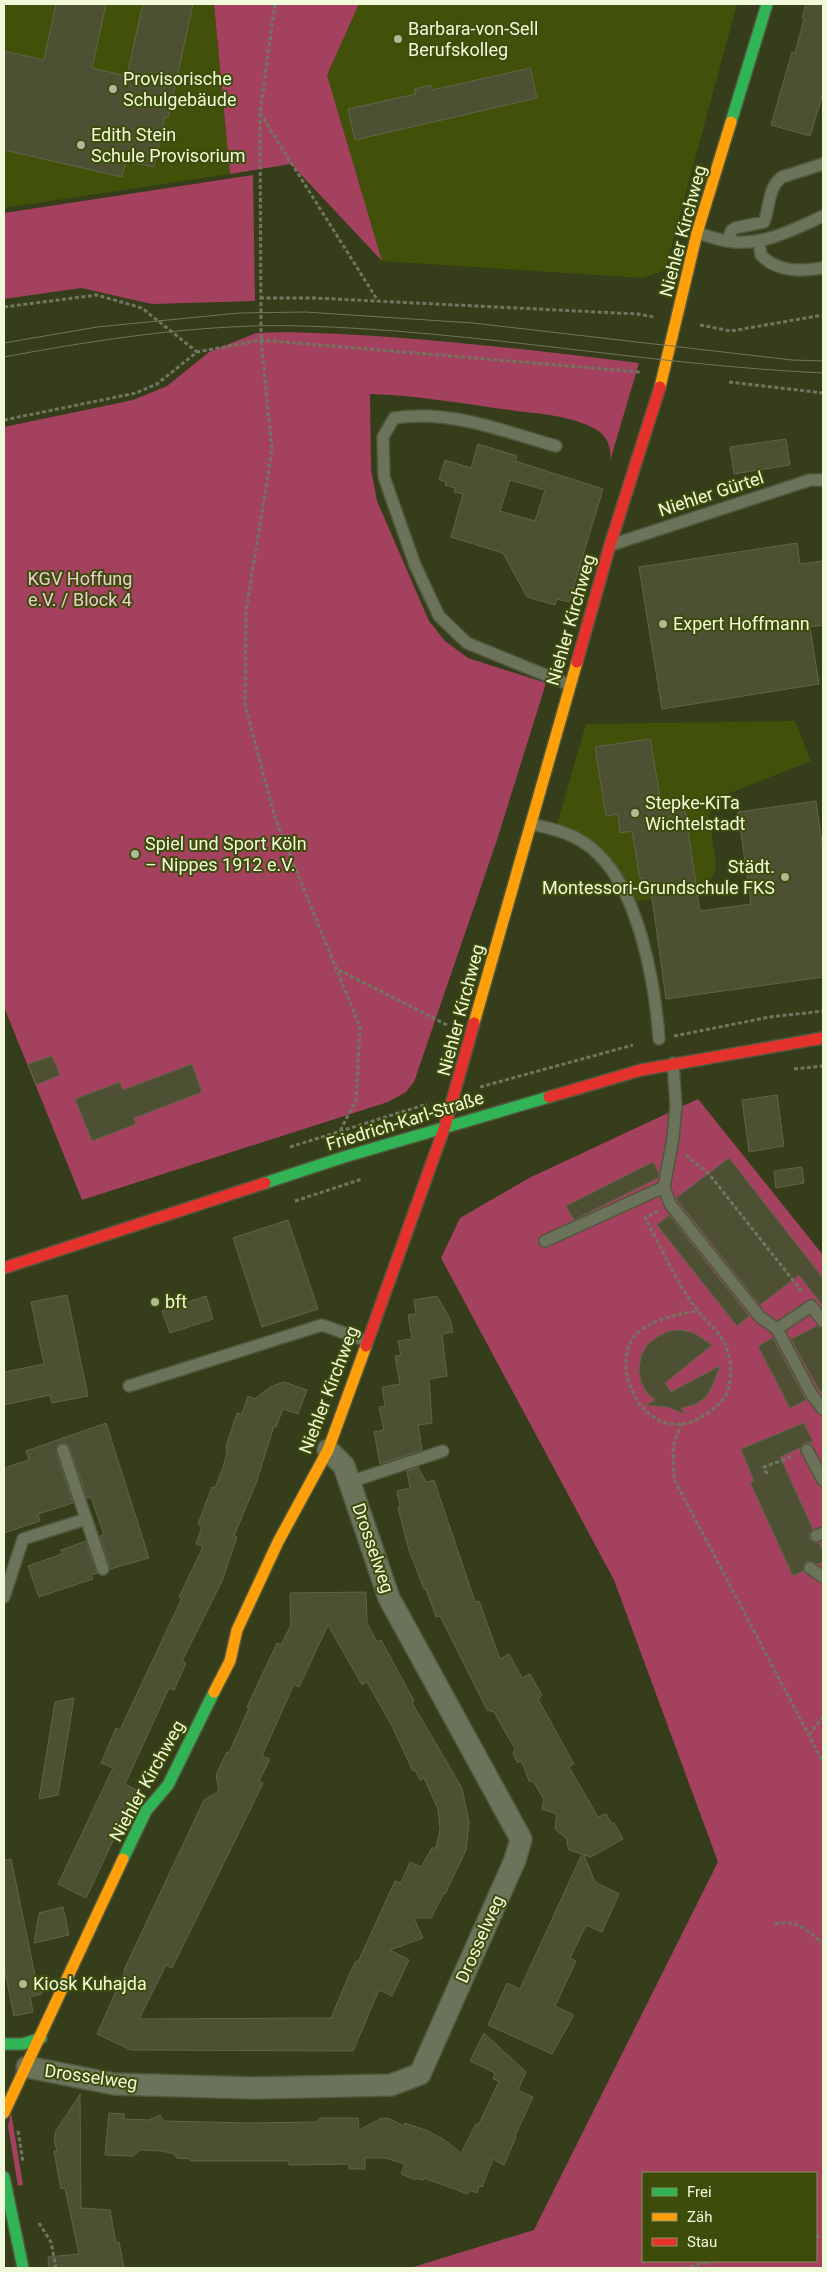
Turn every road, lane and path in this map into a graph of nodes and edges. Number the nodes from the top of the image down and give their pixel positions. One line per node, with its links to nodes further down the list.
1 (275, 4): 3 (path)
2 (767, 4): 6 (street, Niehler Kirchweg)
3 (260, 113): 10 (path); 11 (path)
4 (823, 164): 7 (lane)
5 (823, 216): 8 (lane)
6 (698, 232): 7 (lane); 14 (street, Niehler Kirchweg)
7 (727, 241): 8 (lane)
8 (759, 241): 9 (lane)
9 (823, 268)
10 (260, 298): 11 (path); 15 (path)
11 (378, 301): 14 (path)
12 (4, 307): 16 (path)
13 (823, 314): 14 (path)
14 (678, 322): 17 (street, Niehler Kirchweg)
15 (261, 340): 16 (path); 17 (path); 26 (path)
16 (197, 352): 20 (path)
17 (664, 374): 23 (street, Niehler Kirchweg)
18 (729, 382): 19 (path)
19 (823, 393)
20 (4, 420)
21 (556, 446): 24 (lane)
22 (823, 480): 23 (lane, Niehler Gürtel)
23 (610, 545): 24 (street, Niehler Kirchweg)
24 (570, 685): 25 (street, Niehler Kirchweg)
25 (531, 824): 27 (street, Niehler Kirchweg); 29 (lane)
26 (338, 970): 27 (path); 32 (path)
27 (471, 1037): 31 (street, Niehler Kirchweg)
28 (823, 1038): 30 (street, Friedrich-Karl-Straße)
29 (659, 1039)
30 (673, 1063): 31 (street, Friedrich-Karl-Straße); 33 (lane)
31 (445, 1126): 37 (street, Friedrich-Karl-Straße); 42 (street, Niehler Kirchweg)
32 (340, 1131)
33 (672, 1144): 34 (lane); 38 (path)
34 (664, 1187): 35 (lane); 36 (lane)
35 (670, 1204): 39 (path); 41 (lane)
36 (545, 1241)
37 (4, 1268)
38 (798, 1286)
39 (698, 1311): 45 (path); 45 (path)
40 (823, 1321): 41 (lane)
41 (777, 1329): 44 (lane)
42 (367, 1341): 43 (lane); 47 (street, Niehler Kirchweg)
43 (129, 1386)
44 (823, 1409)
45 (681, 1423): 58 (path)
46 (63, 1450): 52 (lane)
47 (328, 1450): 51 (street, Drosselweg); 62 (street, Niehler Kirchweg)
48 (807, 1450): 50 (lane)
49 (443, 1451): 51 (lane)
50 (823, 1480)
51 (350, 1482): 64 (street, Drosselweg)
52 (86, 1519): 54 (lane); 56 (lane)
53 (810, 1568): 55 (lane)
54 (103, 1569)
55 (823, 1577)
56 (4, 1597)
57 (823, 1717): 58 (path)
58 (809, 1735): 59 (path)
59 (823, 1762)
60 (775, 1924): 61 (path)
61 (823, 1944)
62 (41, 2038): 63 (street); 64 (street, Niehler Kirchweg)
63 (4, 2044)
64 (27, 2067): 65 (street, Niehler Kirchweg)
65 (13, 2094): 66 (street, Niehler Kirchweg); 67 (path)
66 (4, 2113)
67 (24, 2167)
68 (4, 2177): 73 (street)
69 (38, 2219): 74 (path)
70 (4, 2261): 72 (street)
71 (710, 2262): 75 (path)
72 (16, 2268)
73 (24, 2268)
74 (56, 2268)
75 (684, 2268)

